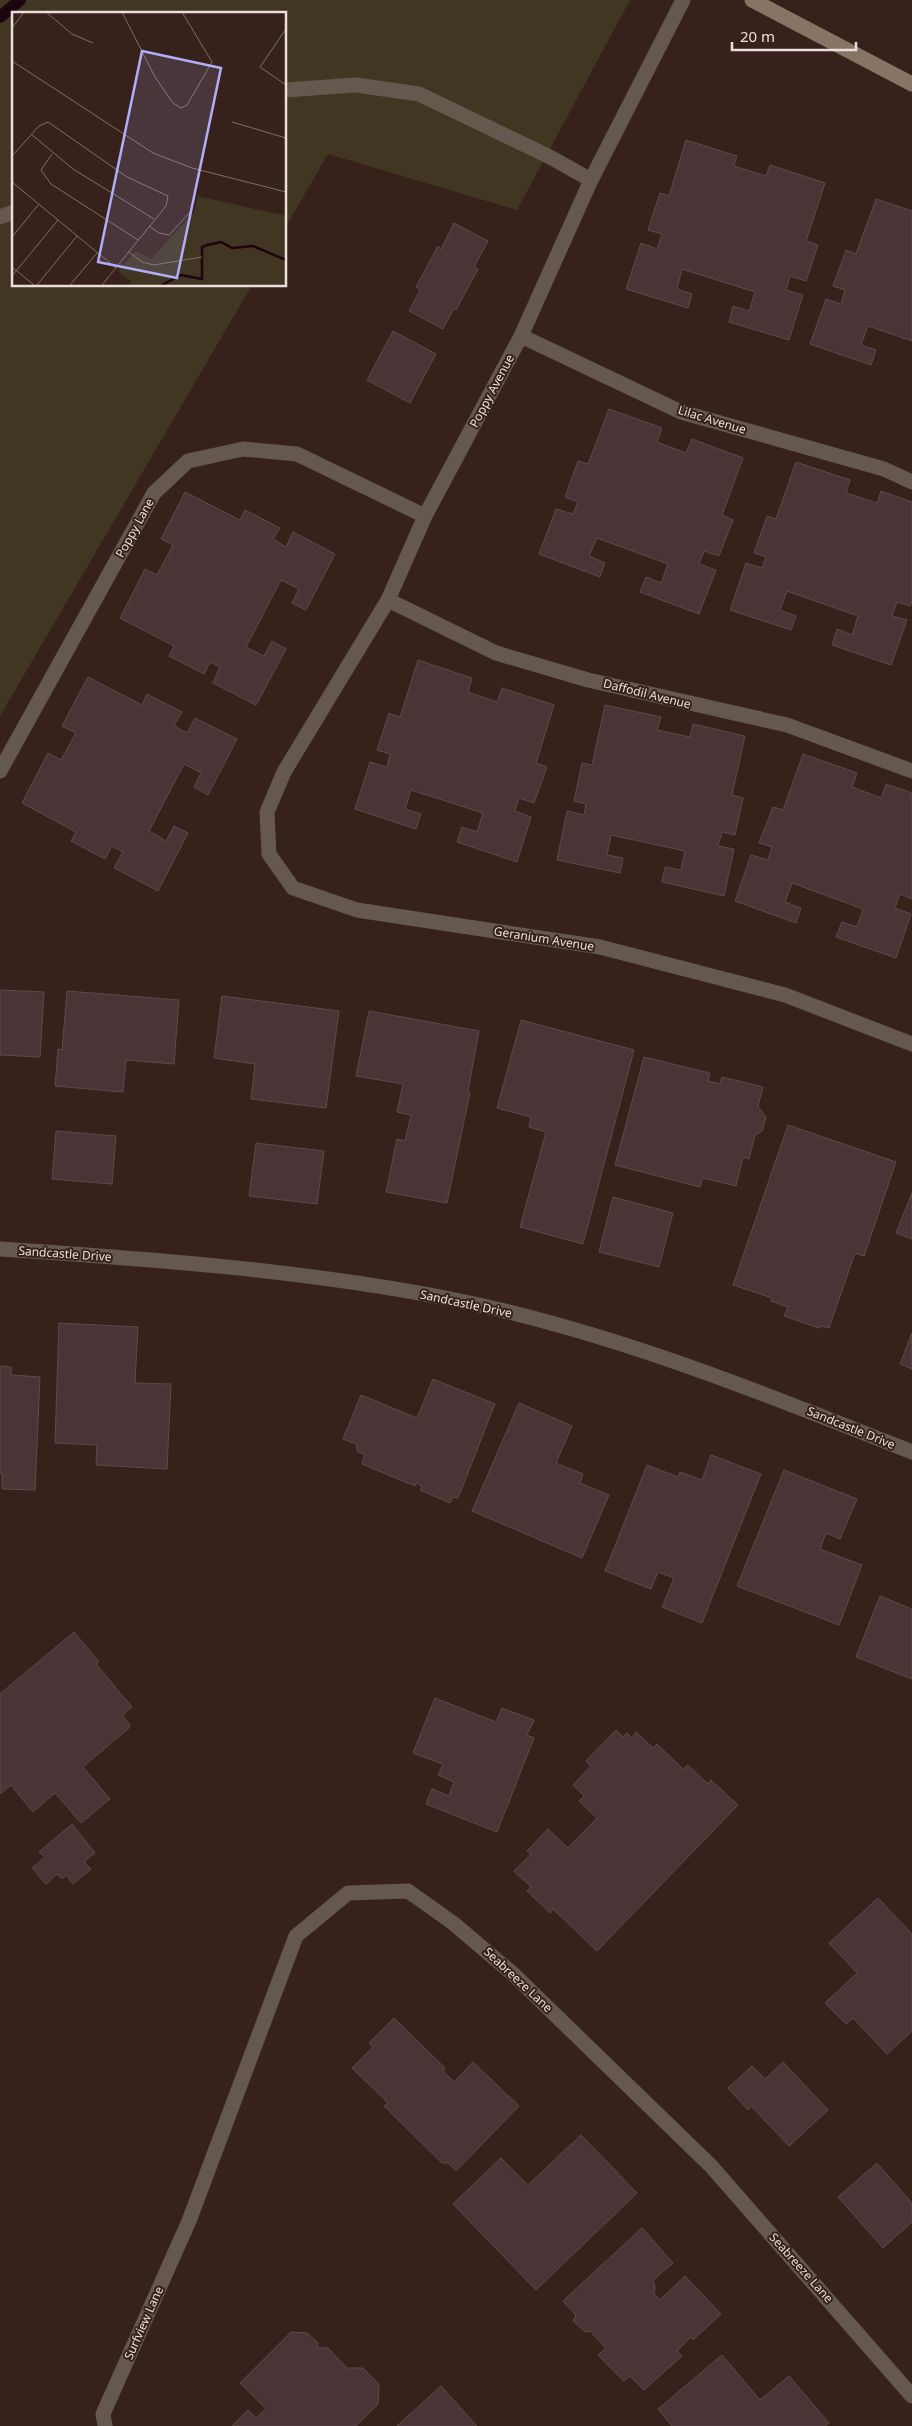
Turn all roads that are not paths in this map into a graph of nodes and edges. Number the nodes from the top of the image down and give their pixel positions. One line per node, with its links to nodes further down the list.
1 (683, 0): 5 (street, Poppy Avenue)
2 (752, 0): 3 (street)
3 (912, 84)
4 (286, 90): 5 (street)
5 (591, 180): 8 (street, Poppy Avenue)
6 (12, 213): 7 (street)
7 (0, 217)
8 (521, 336): 9 (street, Lilac Avenue); 10 (street, Poppy Avenue)
9 (912, 482)
10 (424, 516): 11 (street, Poppy Avenue); 12 (street, Poppy Lane)
11 (388, 600): 13 (street, Daffodil Avenue); 14 (street, Poppy Avenue)
12 (0, 771)
13 (912, 771)
14 (284, 772): 15 (street, Geranium Avenue)
15 (912, 1044)
16 (0, 1249): 17 (street, Sandcastle Drive)
17 (912, 1452)
18 (189, 2221): 19 (street, Seabreeze Lane); 20 (street, Surfview Lane)
19 (912, 2396)
20 (105, 2426)

